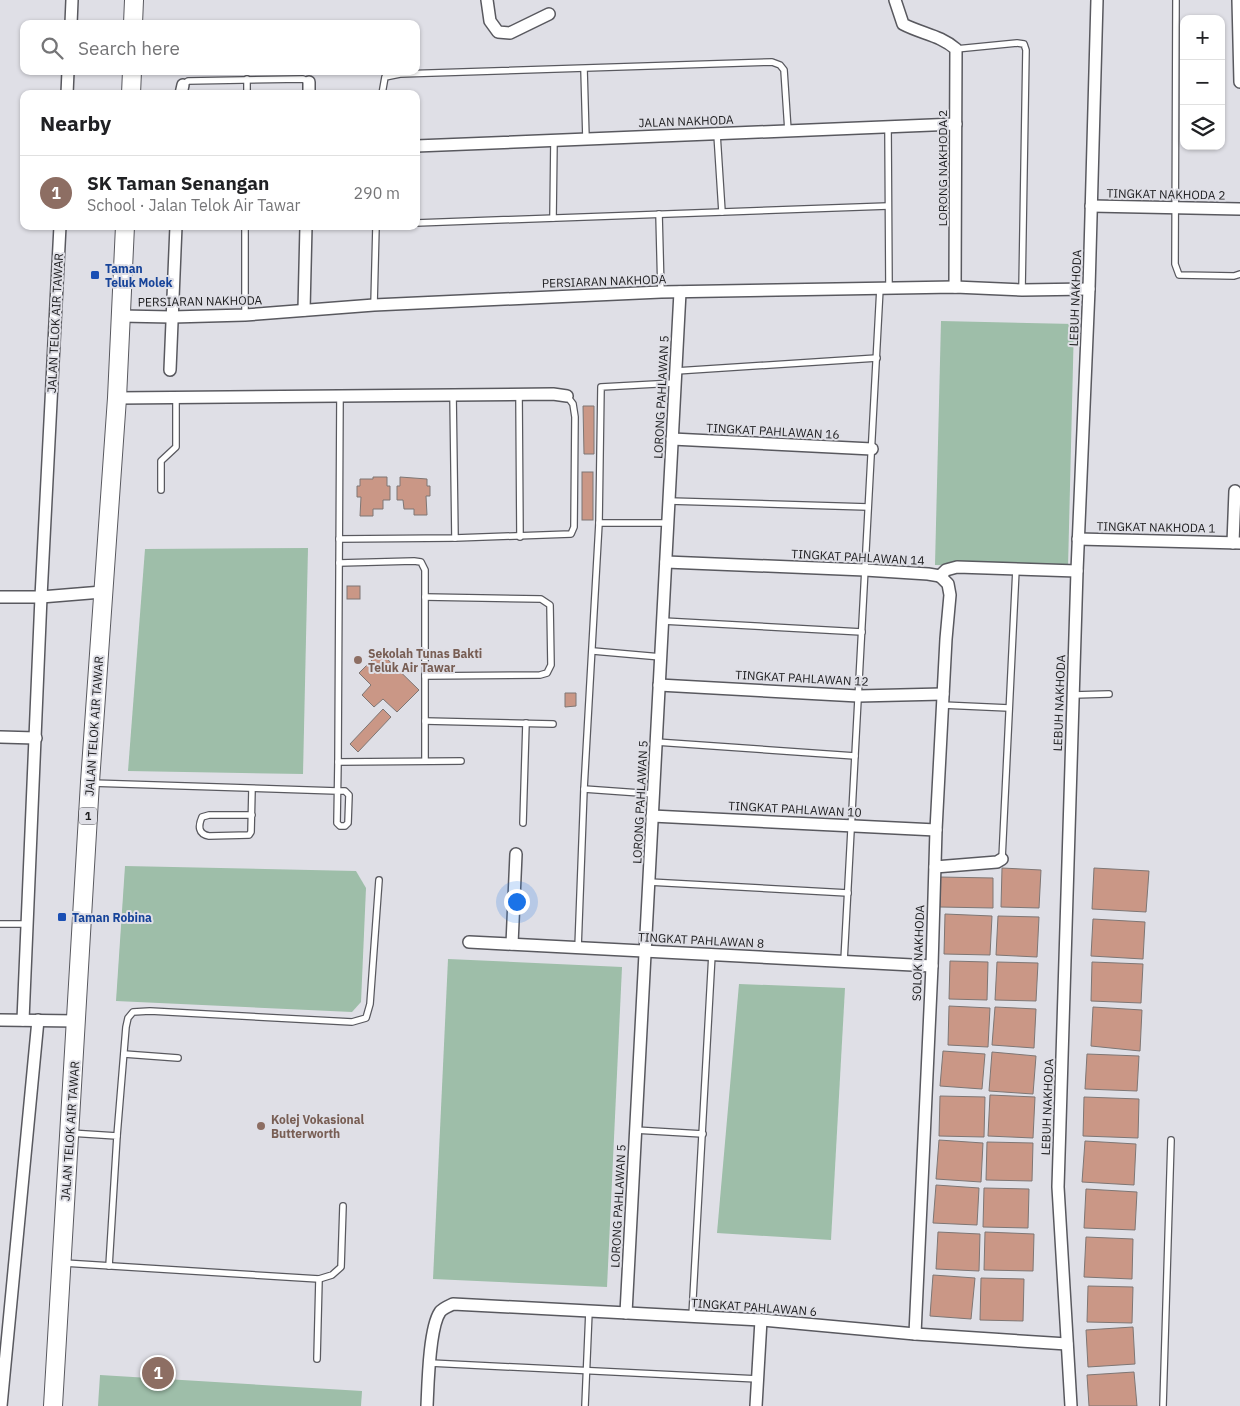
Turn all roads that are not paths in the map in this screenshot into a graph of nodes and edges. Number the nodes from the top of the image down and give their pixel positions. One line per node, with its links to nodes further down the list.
1 (72, 0): 9 (street)
2 (134, 0): 10 (main road)
3 (487, 0): 8 (street)
4 (895, 0): 11 (street)
5 (1097, 0): 33 (street, LEBUH NAKHODA)
6 (1176, 0): 34 (lane)
7 (1238, 0): 18 (street)
8 (549, 14)
9 (71, 20)
10 (134, 20)
11 (956, 49): 25 (street, LORONG NAKHODA 2); 49 (lane)
12 (584, 69): 13 (lane); 27 (lane); 29 (lane)
13 (420, 73)
14 (68, 75): 21 (street)
15 (132, 75): 22 (main road)
16 (395, 75): 24 (lane)
17 (247, 79): 19 (lane); 20 (lane); 23 (lane)
18 (1240, 82)
19 (309, 88)
20 (182, 89)
21 (67, 90)
22 (131, 90)
23 (247, 90)
24 (383, 90)
25 (956, 124): 26 (street, JALAN NAKHODA); 47 (street, LORONG NAKHODA 2)
26 (888, 127): 27 (street, JALAN NAKHODA); 32 (lane)
27 (788, 131): 28 (street, JALAN NAKHODA)
28 (717, 134): 29 (street, JALAN NAKHODA); 36 (lane)
29 (586, 139): 30 (street, JALAN NAKHODA)
30 (554, 140): 31 (street, JALAN NAKHODA); 38 (lane)
31 (420, 146)
32 (888, 206): 36 (lane); 48 (lane)
33 (1091, 206): 34 (street, TINGKAT NAKHODA 2); 50 (street, LEBUH NAKHODA)
34 (1176, 207): 35 (street, TINGKAT NAKHODA 2); 46 (lane)
35 (1240, 209)
36 (722, 212): 37 (lane)
37 (659, 214): 38 (lane); 51 (lane)
38 (553, 218): 39 (lane)
39 (420, 223)
40 (60, 230): 89 (street, JALAN TELOK AIR TAWAR)
41 (125, 230): 56 (main road, JALAN TELOK AIR TAWAR / 1)
42 (176, 230): 57 (street)
43 (246, 230): 55 (lane)
44 (306, 230): 54 (street)
45 (376, 230): 53 (lane)
46 (1240, 274)
47 (955, 287): 48 (street, PERSIARAN NAKHODA); 49 (street, PERSIARAN NAKHODA)
48 (885, 288): 52 (street, PERSIARAN NAKHODA); 58 (lane)
49 (1022, 290): 50 (street, PERSIARAN NAKHODA)
50 (1089, 290): 79 (street, LEBUH NAKHODA)
51 (661, 292): 52 (street, PERSIARAN NAKHODA); 53 (street, PERSIARAN NAKHODA)
52 (680, 292): 60 (street, LORONG PAHLAWAN 5)
53 (374, 305): 54 (street, PERSIARAN NAKHODA)
54 (304, 310): 55 (street, PERSIARAN NAKHODA)
55 (245, 315): 57 (street, PERSIARAN NAKHODA)
56 (121, 316): 57 (street, PERSIARAN NAKHODA); 66 (main road, JALAN TELOK AIR TAWAR / 1)
57 (172, 317): 59 (street)
58 (877, 358): 60 (lane); 69 (lane)
59 (170, 370)
60 (676, 371): 61 (street, LORONG PAHLAWAN 5)
61 (675, 383): 68 (street, LORONG PAHLAWAN 5); 74 (lane)
62 (453, 394): 63 (street); 64 (street); 77 (lane)
63 (519, 394): 65 (street); 76 (lane)
64 (340, 395): 67 (street); 78 (lane)
65 (568, 396): 76 (lane)
66 (117, 398): 67 (street); 87 (main road, JALAN TELOK AIR TAWAR / 1)
67 (176, 398): 70 (lane)
68 (672, 440): 69 (street, TINGKAT PAHLAWAN 16); 72 (street, LORONG PAHLAWAN 5)
69 (872, 449): 73 (lane)
70 (161, 490)
71 (1235, 491): 80 (street, TINGKAT NAKHODA 1)
72 (669, 501): 73 (lane); 75 (street, LORONG PAHLAWAN 5)
73 (868, 507): 84 (lane)
74 (599, 523): 75 (lane); 93 (lane)
75 (668, 523): 81 (street, LORONG PAHLAWAN 5)
76 (520, 537): 77 (lane)
77 (455, 538): 78 (lane)
78 (339, 539): 82 (lane)
79 (1078, 539): 80 (street, TINGKAT NAKHODA 1); 85 (street, LEBUH NAKHODA)
80 (1237, 543)
81 (666, 562): 84 (street, TINGKAT PAHLAWAN 14); 91 (street, LORONG PAHLAWAN 5)
82 (339, 563): 90 (lane); 111 (lane)
83 (1016, 569): 85 (street, TINGKAT PAHLAWAN 14); 86 (street, TINGKAT PAHLAWAN 14); 101 (lane)
84 (865, 570): 86 (street, TINGKAT PAHLAWAN 14); 92 (lane)
85 (1077, 571): 98 (street, LEBUH NAKHODA)
86 (940, 576): 100 (street, SOLOK NAKHODA)
87 (102, 592): 89 (street); 112 (main road, JALAN TELOK AIR TAWAR / 1)
88 (0, 597): 89 (street)
89 (41, 597): 106 (street, JALAN TELOK AIR TAWAR)
90 (425, 597): 95 (lane); 95 (lane)
91 (663, 621): 92 (lane); 94 (street, LORONG PAHLAWAN 5)
92 (862, 632): 99 (lane)
93 (592, 651): 94 (lane); 114 (lane)
94 (661, 657): 96 (street, LORONG PAHLAWAN 5)
95 (426, 676): 102 (lane)
96 (659, 685): 99 (street, TINGKAT PAHLAWAN 12); 107 (street, LORONG PAHLAWAN 5)
97 (1109, 694): 98 (lane)
98 (1073, 695): 157 (street, LEBUH NAKHODA)
99 (858, 696): 100 (street, TINGKAT PAHLAWAN 12); 108 (lane)
100 (943, 700): 101 (lane); 121 (street, SOLOK NAKHODA)
101 (1009, 708): 123 (lane)
102 (426, 722): 103 (lane); 109 (lane)
103 (526, 723): 104 (lane); 119 (lane)
104 (552, 724)
105 (0, 737): 106 (street)
106 (36, 738): 129 (street, JALAN TELOK AIR TAWAR)
107 (656, 742): 108 (lane); 116 (street, LORONG PAHLAWAN 5)
108 (855, 756): 120 (lane)
109 (425, 761): 110 (lane); 111 (lane)
110 (461, 761)
111 (338, 762): 115 (lane)
112 (90, 782): 113 (lane); 140 (main road, JALAN TELOK AIR TAWAR / 1)
113 (252, 789): 115 (lane); 117 (lane)
114 (584, 789): 116 (lane); 132 (lane)
115 (337, 791): 115 (lane)
116 (654, 794): 118 (street, LORONG PAHLAWAN 5)
117 (252, 815): 117 (lane)
118 (652, 816): 120 (street, TINGKAT PAHLAWAN 10); 126 (street, LORONG PAHLAWAN 5)
119 (523, 823)
120 (851, 826): 121 (street, TINGKAT PAHLAWAN 10); 127 (lane)
121 (936, 830): 124 (street, SOLOK NAKHODA)
122 (516, 854): 131 (street)
123 (1002, 859): 124 (street)
124 (935, 867): 136 (street, SOLOK NAKHODA)
125 (379, 880): 141 (lane)
126 (649, 882): 127 (lane); 133 (street, LORONG PAHLAWAN 5)
127 (848, 893): 135 (lane)
128 (0, 924): 129 (lane)
129 (27, 924): 138 (street, JALAN TELOK AIR TAWAR)
130 (469, 942): 131 (street, TINGKAT PAHLAWAN 8)
131 (512, 944): 132 (street, TINGKAT PAHLAWAN 8)
132 (578, 948): 133 (street, TINGKAT PAHLAWAN 8)
133 (646, 951): 134 (street, TINGKAT PAHLAWAN 8); 143 (street, LORONG PAHLAWAN 5)
134 (712, 954): 135 (street, TINGKAT PAHLAWAN 8); 145 (lane)
135 (844, 961): 136 (street, TINGKAT PAHLAWAN 8)
136 (932, 966): 156 (street, SOLOK NAKHODA)
137 (0, 1020): 138 (street)
138 (23, 1020): 139 (street)
139 (38, 1020): 140 (street); 162 (street)
140 (77, 1021): 144 (main road, JALAN TELOK AIR TAWAR / 1)
141 (124, 1054): 142 (lane); 146 (lane)
142 (178, 1058)
143 (636, 1130): 145 (lane); 153 (street, LORONG PAHLAWAN 5)
144 (70, 1133): 146 (lane); 149 (main road, JALAN TELOK AIR TAWAR / 1)
145 (703, 1134): 154 (lane)
146 (117, 1136): 150 (lane)
147 (1171, 1140): 168 (lane)
148 (343, 1206): 151 (lane)
149 (62, 1263): 150 (lane); 163 (main road, JALAN TELOK AIR TAWAR / 1)
150 (109, 1266): 151 (lane)
151 (319, 1279): 158 (lane)
152 (589, 1311): 153 (street, TINGKAT PAHLAWAN 6); 159 (street, TINGKAT PAHLAWAN 6); 160 (lane)
153 (626, 1313): 154 (street, TINGKAT PAHLAWAN 6)
154 (692, 1316): 155 (street, TINGKAT PAHLAWAN 6)
155 (761, 1320): 156 (street, TINGKAT PAHLAWAN 6); 161 (street)
156 (915, 1334): 157 (street, TINGKAT PAHLAWAN 6)
157 (1066, 1344): 167 (street, LEBUH NAKHODA)
158 (317, 1359)
159 (430, 1363): 160 (lane); 164 (street)
160 (586, 1371): 161 (lane); 165 (lane)
161 (758, 1379): 166 (street)
162 (1, 1406)
163 (53, 1406)
164 (427, 1406)
165 (584, 1406)
166 (756, 1406)
167 (1071, 1406)
168 (1163, 1406)

